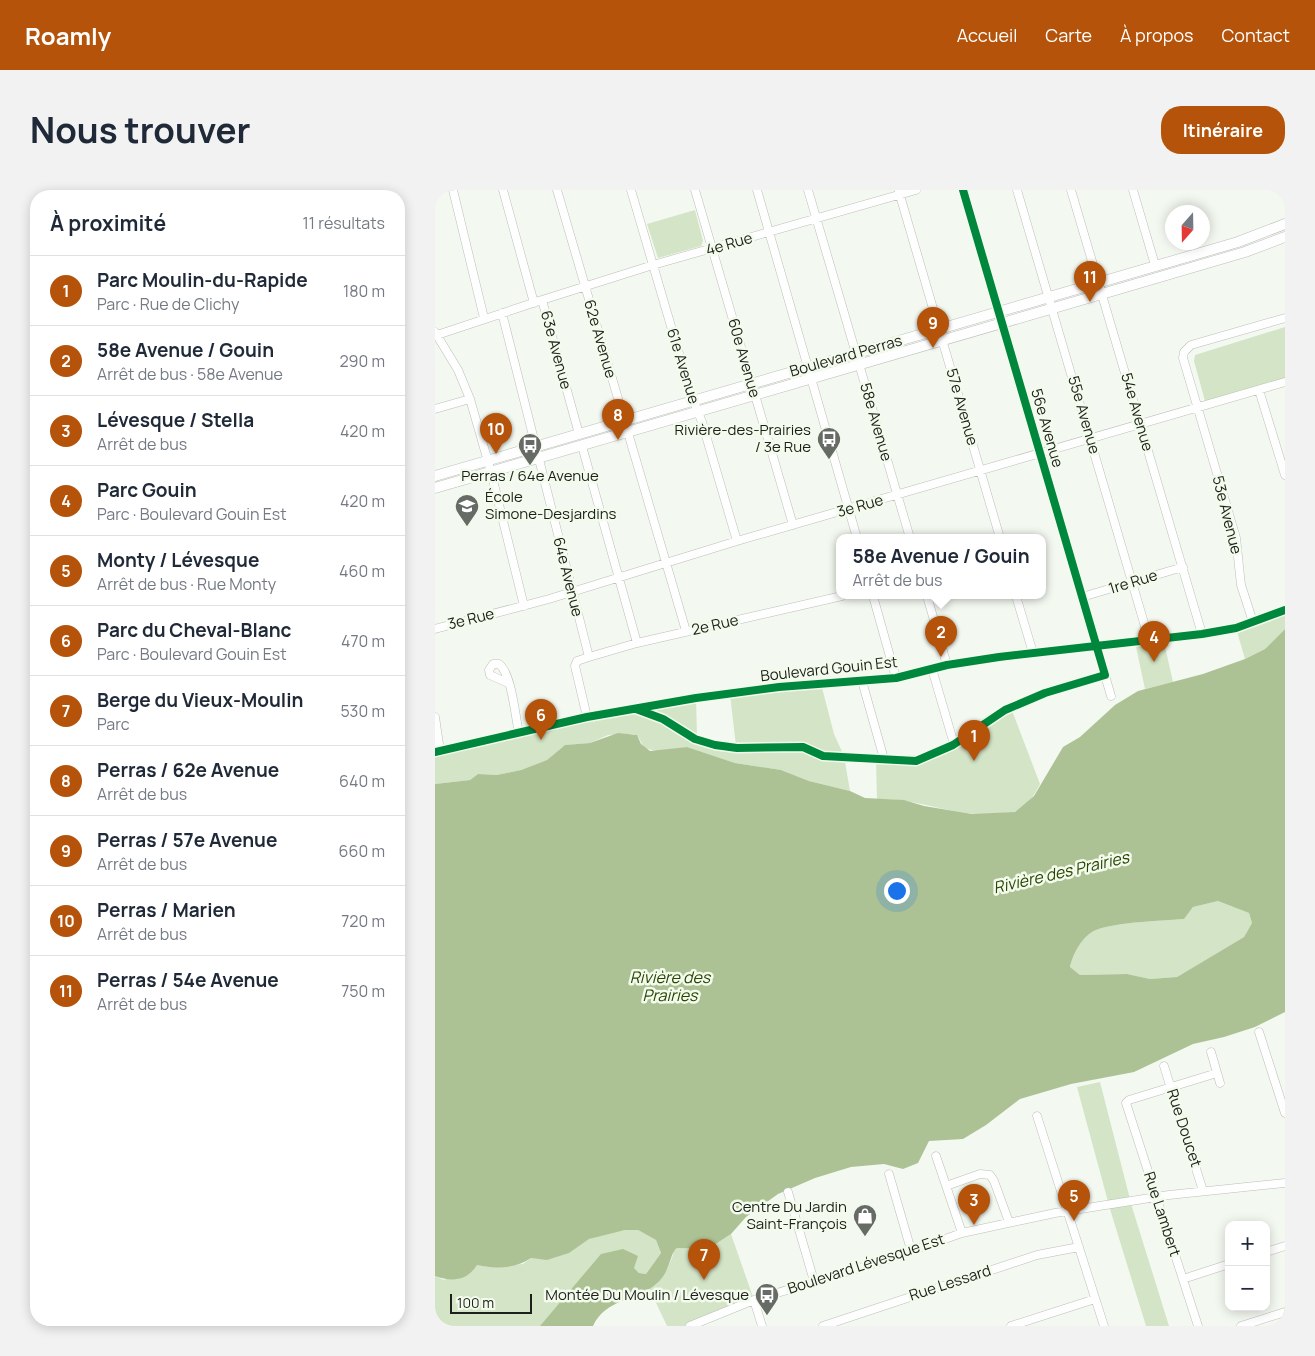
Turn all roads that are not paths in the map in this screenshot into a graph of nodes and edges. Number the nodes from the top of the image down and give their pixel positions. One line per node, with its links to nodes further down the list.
1 (453, 190): 30 (street)
2 (503, 190): 26 (street, 63e Avenue)
3 (557, 190): 22 (street, 62e Avenue)
4 (631, 190): 19 (street, 61e Avenue)
5 (695, 190): 18 (street, 60e Avenue)
6 (757, 190): 16 (street)
7 (808, 190): 14 (street, 58e Avenue)
8 (916, 190): 13 (street, 4e Rue)
9 (963, 190): 28 (street, 56e Avenue)
10 (1017, 190): 24 (street, 55e Avenue)
11 (1071, 190): 21 (street, 54e Avenue)
12 (1133, 190): 20 (street)
13 (899, 192): 14 (street, 4e Rue); 33 (street, 57e Avenue)
14 (817, 219): 16 (street, 4e Rue); 36 (street, 58e Avenue)
15 (1285, 224): 20 (main road, Boulevard Perras)
16 (770, 232): 18 (street, 4e Rue); 38 (street)
17 (1285, 237): 23 (main road, Boulevard Perras)
18 (712, 250): 19 (street, 4e Rue); 41 (street, 60e Avenue)
19 (653, 265): 22 (street, 4e Rue); 45 (street, 61e Avenue)
20 (1155, 265): 21 (main road, Boulevard Perras)
21 (1099, 282): 23 (street, 54e Avenue); 24 (main road, Boulevard Perras)
22 (585, 287): 25 (street, 4e Rue); 49 (street, 62e Avenue)
23 (1102, 294): 27 (main road, Boulevard Perras); 50 (street, 54e Avenue)
24 (1048, 297): 27 (street, 55e Avenue); 28 (main road, Boulevard Perras)
25 (542, 300): 26 (street, 63e Avenue); 52 (street, 63e Avenue)
26 (534, 303): 29 (street)
27 (1052, 309): 32 (main road, Boulevard Perras); 53 (street, 55e Avenue)
28 (998, 311): 32 (street, 56e Avenue); 33 (main road, Boulevard Perras)
29 (502, 313): 30 (street); 55 (street, 64e Avenue)
30 (484, 318): 34 (street)
31 (1285, 318): 47 (street, 53e Avenue)
32 (1002, 323): 35 (main road, Boulevard Perras); 56 (street, 56e Avenue)
33 (939, 329): 35 (street, 57e Avenue); 36 (main road, Boulevard Perras)
34 (436, 334): 44 (street)
35 (942, 341): 37 (main road, Boulevard Perras); 59 (street, 57e Avenue)
36 (856, 353): 37 (street, 58e Avenue); 38 (main road, Boulevard Perras)
37 (859, 365): 39 (main road, Boulevard Perras); 64 (street, 58e Avenue)
38 (809, 367): 39 (street); 41 (main road, Boulevard Perras)
39 (812, 379): 43 (main road, Boulevard Perras); 65 (street)
40 (1285, 382): 42 (street, 3e Rue)
41 (751, 384): 43 (street, 60e Avenue); 45 (main road, Boulevard Perras)
42 (1259, 390): 47 (street, 3e Rue); 61 (street)
43 (755, 395): 48 (main road, Boulevard Perras); 66 (street, 60e Avenue)
44 (469, 399): 46 (street); 58 (street)
45 (693, 401): 48 (street, 61e Avenue); 49 (main road, Boulevard Perras)
46 (435, 408)
47 (1198, 408): 50 (street, 3e Rue); 83 (street, 53e Avenue)
48 (698, 412): 51 (main road, Boulevard Perras); 70 (street, 61e Avenue)
49 (625, 421): 51 (street, 62e Avenue); 52 (main road, Boulevard Perras)
50 (1140, 424): 53 (street, 3e Rue); 72 (street, 54e Avenue)
51 (628, 432): 54 (main road, Boulevard Perras); 71 (street, 62e Avenue)
52 (579, 434): 55 (main road, Boulevard Perras)
53 (1091, 438): 56 (street, 3e Rue); 74 (street, 55e Avenue)
54 (582, 446): 57 (main road, Boulevard Perras); 73 (street)
55 (535, 447): 57 (street, 64e Avenue); 58 (main road, Boulevard Perras)
56 (1040, 453): 59 (street, 3e Rue); 77 (street, 56e Avenue)
57 (538, 459): 60 (main road, Boulevard Perras); 75 (street, 64e Avenue)
58 (488, 461): 60 (street); 62 (main road, Boulevard Perras)
59 (980, 471): 64 (street, 3e Rue); 69 (street, 57e Avenue)
60 (491, 472): 63 (main road, Boulevard Perras); 81 (street)
61 (1285, 475)
62 (435, 476)
63 (435, 488)
64 (897, 495): 65 (street, 3e Rue); 68 (street, 58e Avenue)
65 (849, 510): 66 (street, 3e Rue); 67 (street)
66 (793, 525): 70 (street, 3e Rue)
67 (856, 534)
68 (909, 534)
69 (999, 534)
70 (737, 541): 71 (street, 3e Rue)
71 (666, 563): 73 (street, 3e Rue); 85 (street, 62e Avenue)
72 (1183, 567): 74 (street, 1re Rue); 86 (street, 54e Avenue)
73 (618, 578): 75 (street, 3e Rue); 88 (street)
74 (1132, 583): 77 (street, 1re Rue); 87 (street, 55e Avenue)
75 (572, 591): 81 (street, 3e Rue); 91 (street, 64e Avenue)
76 (836, 597): 85 (street, 2e Rue)
77 (1082, 597): 89 (street, 56e Avenue)
78 (874, 599): 95 (street)
79 (928, 599): 92 (street)
80 (1017, 599): 90 (street)
81 (524, 606): 84 (street, 3e Rue)
82 (1285, 610): 83 (street, Boulevard Gouin Est)
83 (1253, 622): 86 (street, Boulevard Gouin Est)
84 (435, 629)
85 (686, 631): 88 (street, 2e Rue)
86 (1203, 634): 87 (street, Boulevard Gouin Est)
87 (1149, 640): 89 (street, Boulevard Gouin Est)
88 (637, 643): 91 (street, 2e Rue)
89 (1096, 646): 90 (street, Boulevard Gouin Est); 94 (street, 56e Avenue)
90 (1033, 652): 92 (street, Boulevard Gouin Est)
91 (589, 657): 100 (street)
92 (947, 665): 93 (street, Boulevard Gouin Est)
93 (932, 669): 95 (street, Boulevard Gouin Est); 102 (street)
94 (1105, 675): 98 (street, 56e Avenue); 102 (street)
95 (895, 678): 96 (street, Boulevard Gouin Est)
96 (862, 681): 100 (street, Boulevard Gouin Est); 102 (street)
97 (508, 683): 101 (street)
98 (1111, 696)
99 (435, 717): 103 (street)
100 (587, 717): 101 (street, Boulevard Gouin Est)
101 (519, 733): 103 (street, Boulevard Gouin Est)
102 (954, 744)
103 (437, 752)
104 (1259, 1032): 110 (street)
105 (1211, 1052): 107 (street)
106 (1164, 1066): 109 (street, Rue Doucet)
107 (1217, 1073): 108 (street); 109 (street)
108 (1220, 1083)
109 (1171, 1087): 116 (street, Rue Doucet); 118 (street, Rue Lambert)
110 (1285, 1113)
111 (1037, 1116): 119 (street)
112 (936, 1156): 115 (street)
113 (889, 1174): 124 (street)
114 (1285, 1183): 116 (street, Boulevard Lévesque Est)
115 (946, 1186): 120 (street); 121 (street)
116 (1203, 1191): 118 (street, Boulevard Lévesque Est)
117 (788, 1192): 128 (street)
118 (1157, 1197): 119 (street, Boulevard Lévesque Est); 127 (street, Rue Lambert)
119 (1068, 1212): 120 (street, Boulevard Lévesque Est); 123 (street)
120 (1009, 1222): 121 (street, Boulevard Lévesque Est)
121 (962, 1233): 124 (street, Boulevard Lévesque Est)
122 (1285, 1246): 125 (street)
123 (1079, 1247): 129 (street); 134 (street, Rue Lessard)
124 (911, 1250): 128 (street, Boulevard Lévesque Est)
125 (1270, 1251)
126 (1225, 1265): 127 (street)
127 (1183, 1279): 137 (street, Rue Lambert)
128 (814, 1282): 130 (street, Boulevard Lévesque Est)
129 (1095, 1299): 135 (street); 136 (street)
130 (754, 1300): 132 (street, Boulevard Lévesque Est); 133 (street)
131 (1285, 1312): 138 (street)
132 (689, 1326)
133 (762, 1326)
134 (823, 1326)
135 (1011, 1326)
136 (1104, 1326)
137 (1198, 1326)
138 (1241, 1326)

